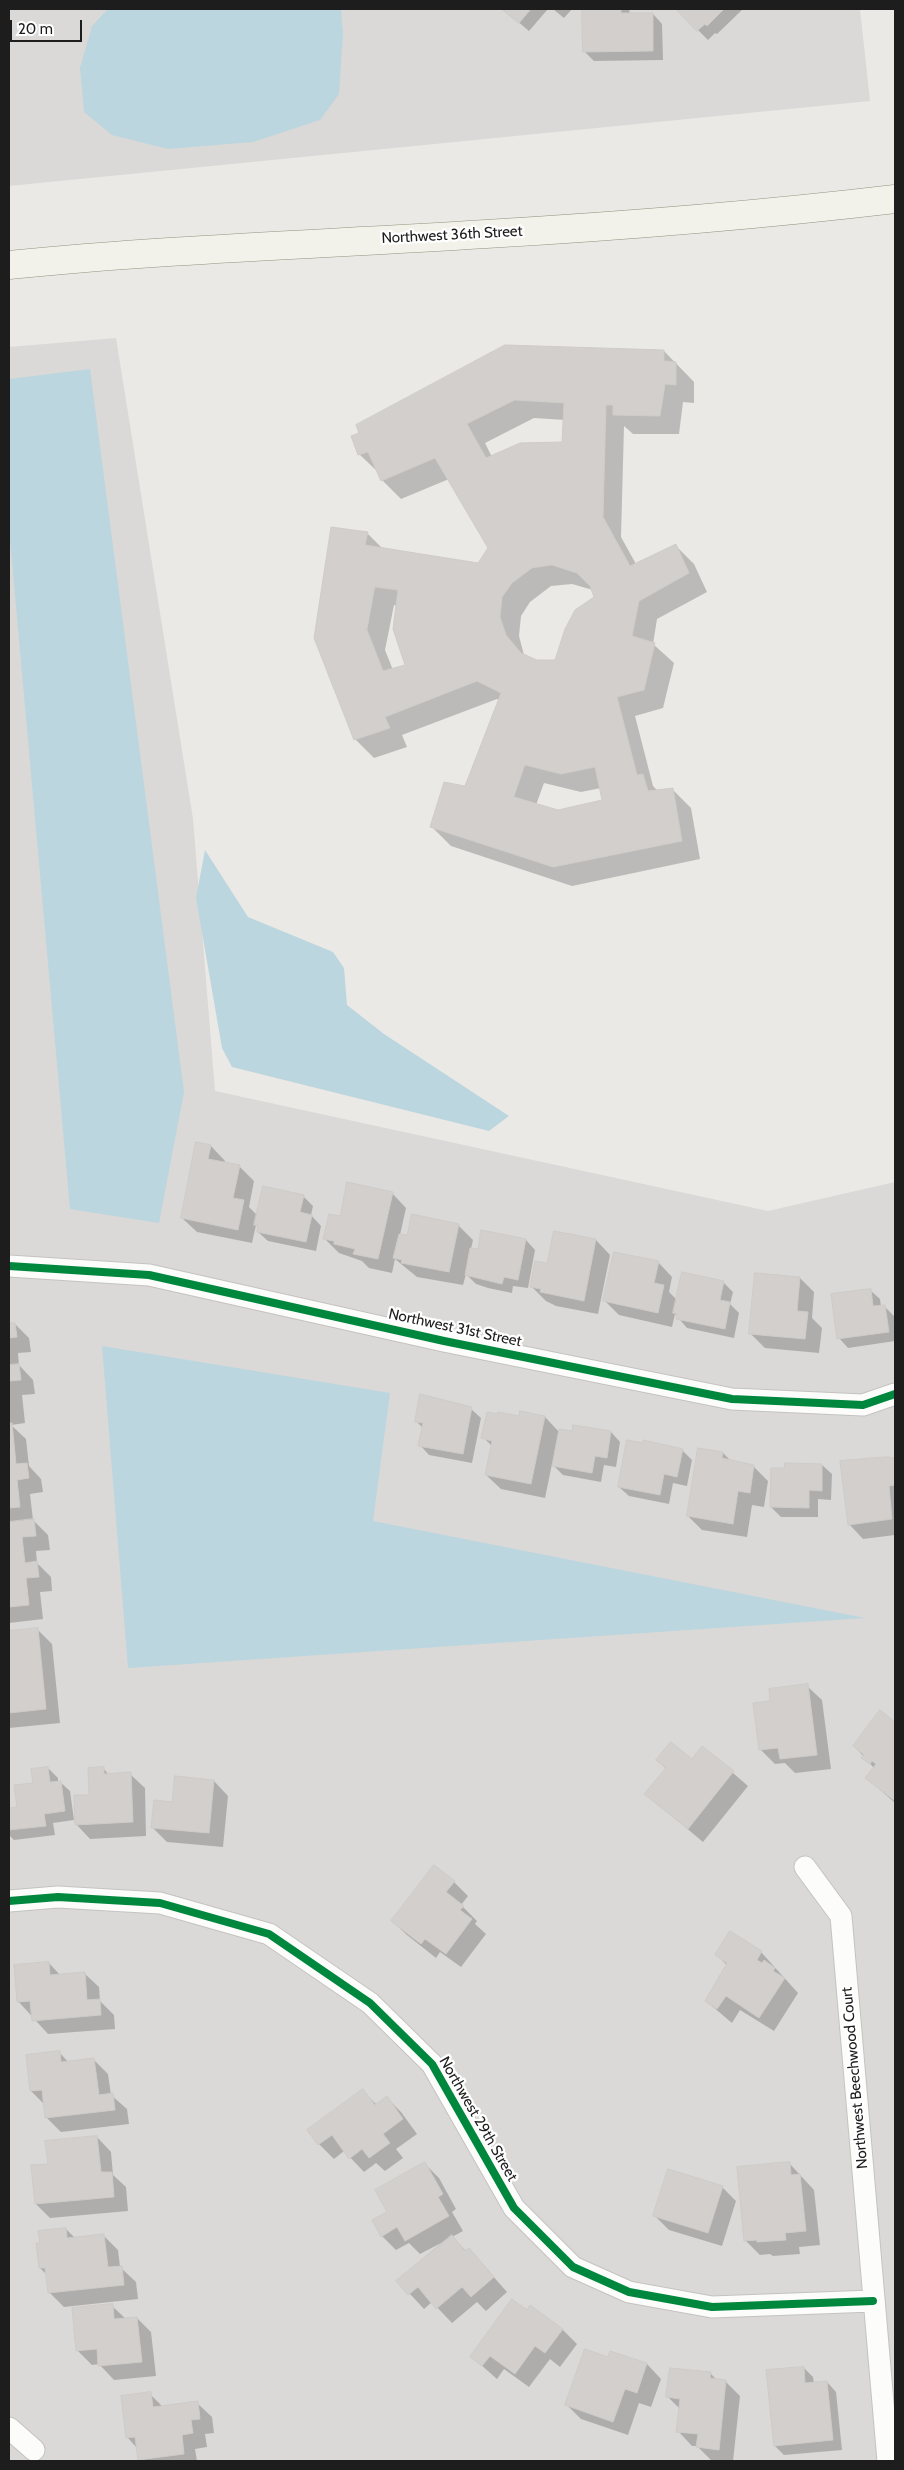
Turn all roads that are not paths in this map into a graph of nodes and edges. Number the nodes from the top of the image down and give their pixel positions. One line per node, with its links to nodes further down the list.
1 (895, 199): 2 (main road, Northwest 36th Street)
2 (9, 265)
3 (9, 1266): 4 (street, Northwest 31st Street)
4 (895, 1394)
5 (806, 1867): 7 (street, Northwest Beechwood Court)
6 (9, 1902): 7 (street, Northwest 29th Street)
7 (873, 2301): 10 (street, Northwest Beechwood Court)
8 (9, 2428): 9 (street)
9 (34, 2450)
10 (888, 2461)

